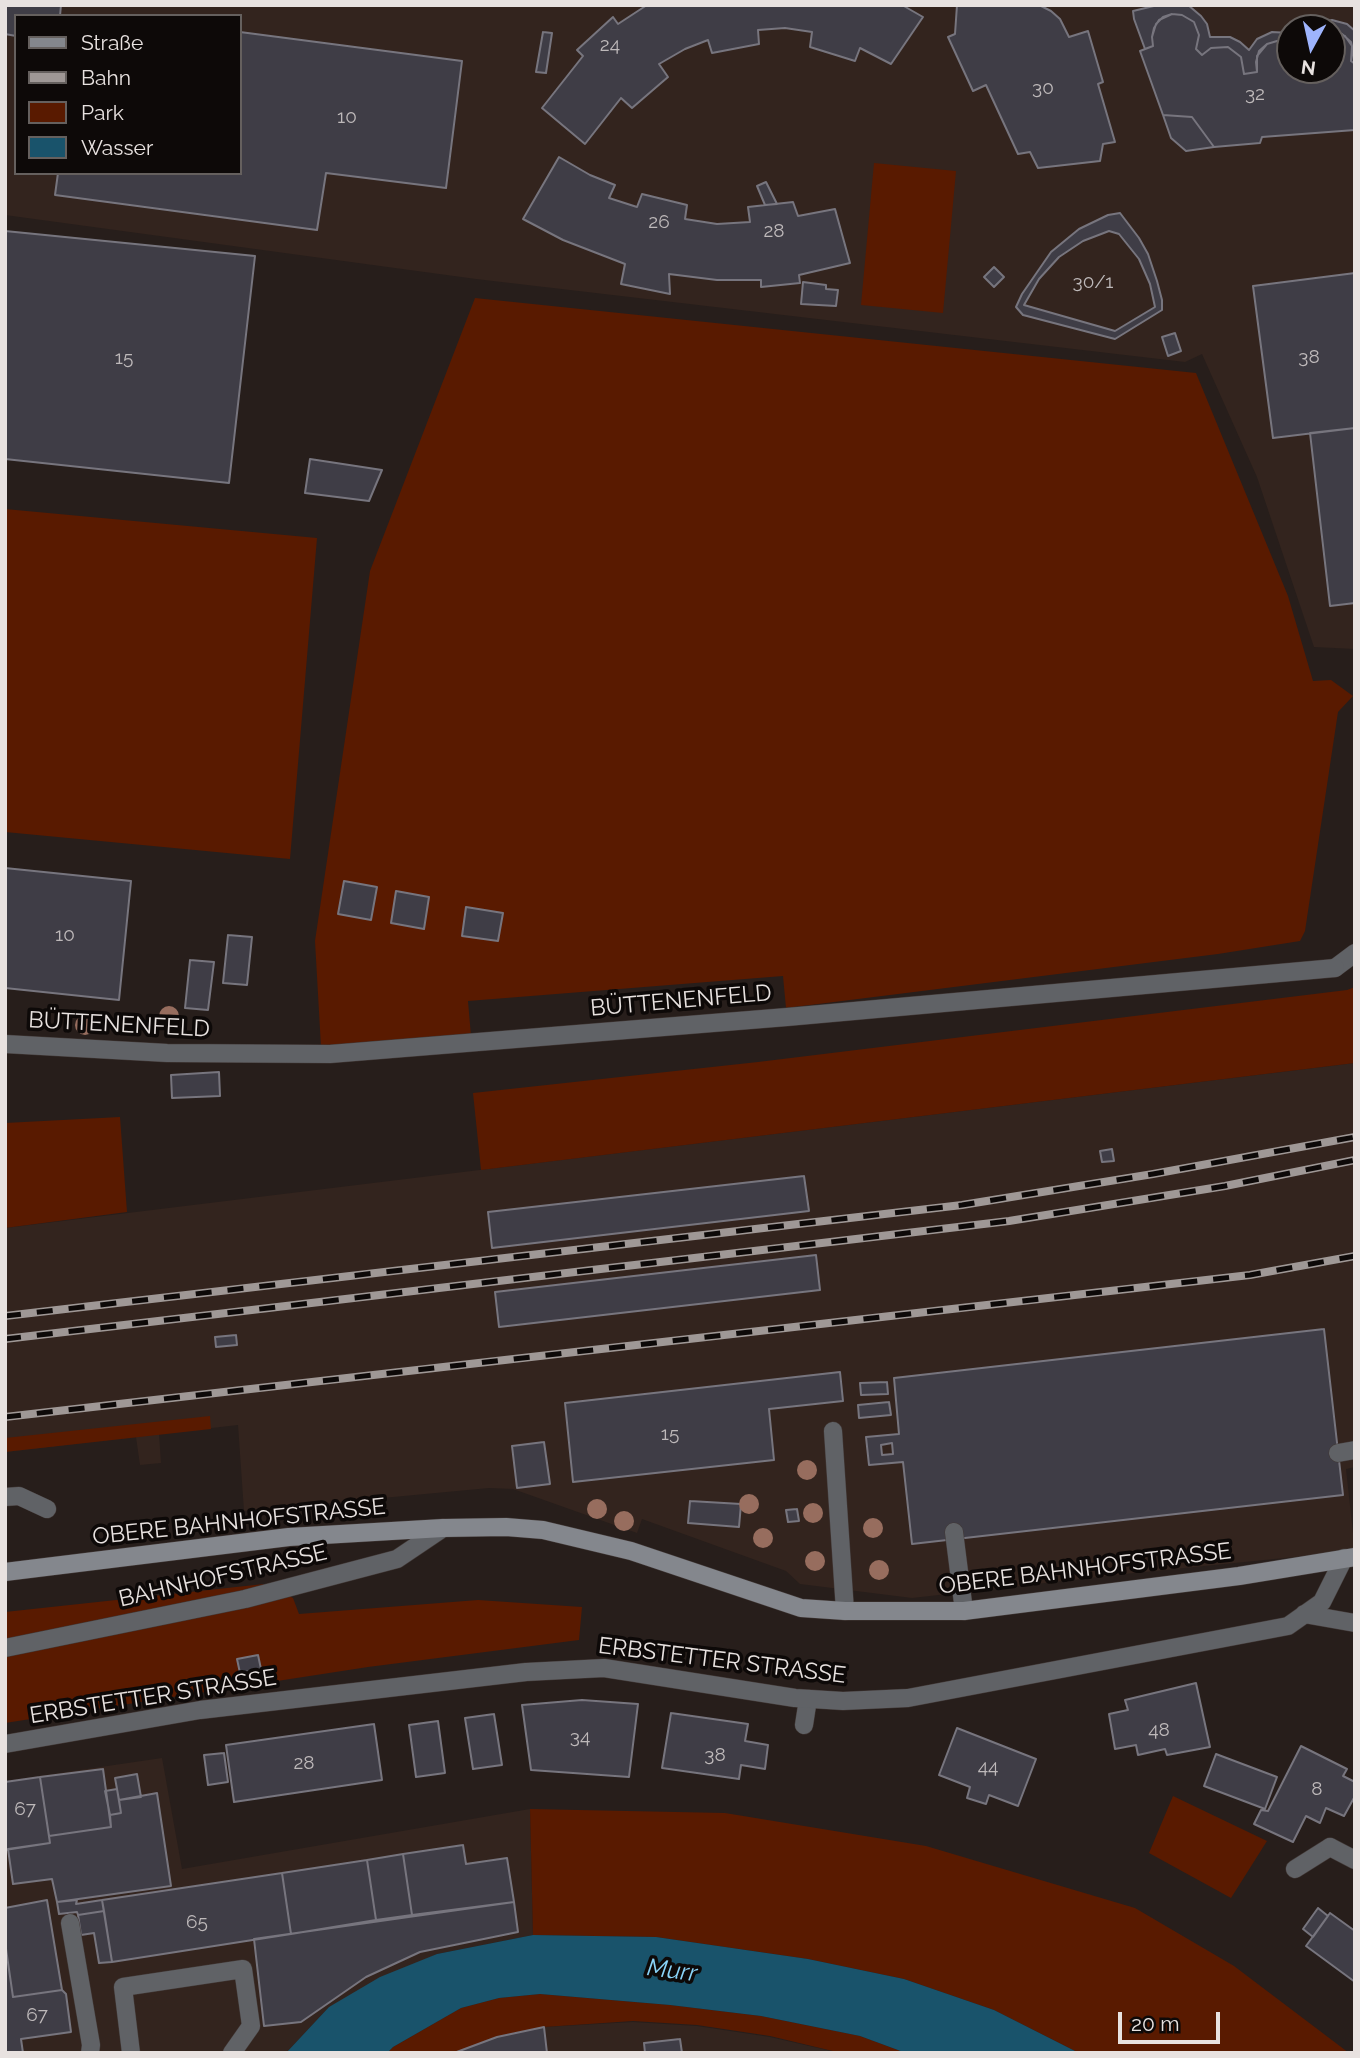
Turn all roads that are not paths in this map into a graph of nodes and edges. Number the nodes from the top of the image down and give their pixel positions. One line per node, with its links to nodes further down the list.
1 (1355, 953): 2 (street, BÜTTENENFELD)
2 (5, 1044)
3 (833, 1430): 10 (street)
4 (5, 1497): 5 (street)
5 (47, 1509)
6 (443, 1528): 9 (street, OBERE BAHNHOFSTRASSE); 10 (street, OBERE BAHNHOFSTRASSE); 14 (street, BAHNHOFSTRASSE)
7 (954, 1532): 11 (street)
8 (1349, 1557): 11 (street, OBERE BAHNHOFSTRASSE); 12 (street, ERBSTETTER STRASSE)
9 (5, 1572)
10 (845, 1611): 11 (street, OBERE BAHNHOFSTRASSE)
11 (964, 1611)
12 (1304, 1615): 13 (street); 15 (street, ERBSTETTER STRASSE)
13 (1355, 1623)
14 (5, 1648)
15 (808, 1699): 16 (street); 17 (street, ERBSTETTER STRASSE)
16 (804, 1725)
17 (5, 1744)
18 (1355, 1860): 19 (street)
19 (1295, 1869)
20 (70, 1923): 21 (street)
21 (90, 2053)
22 (131, 2053): 23 (street)
23 (232, 2053)

